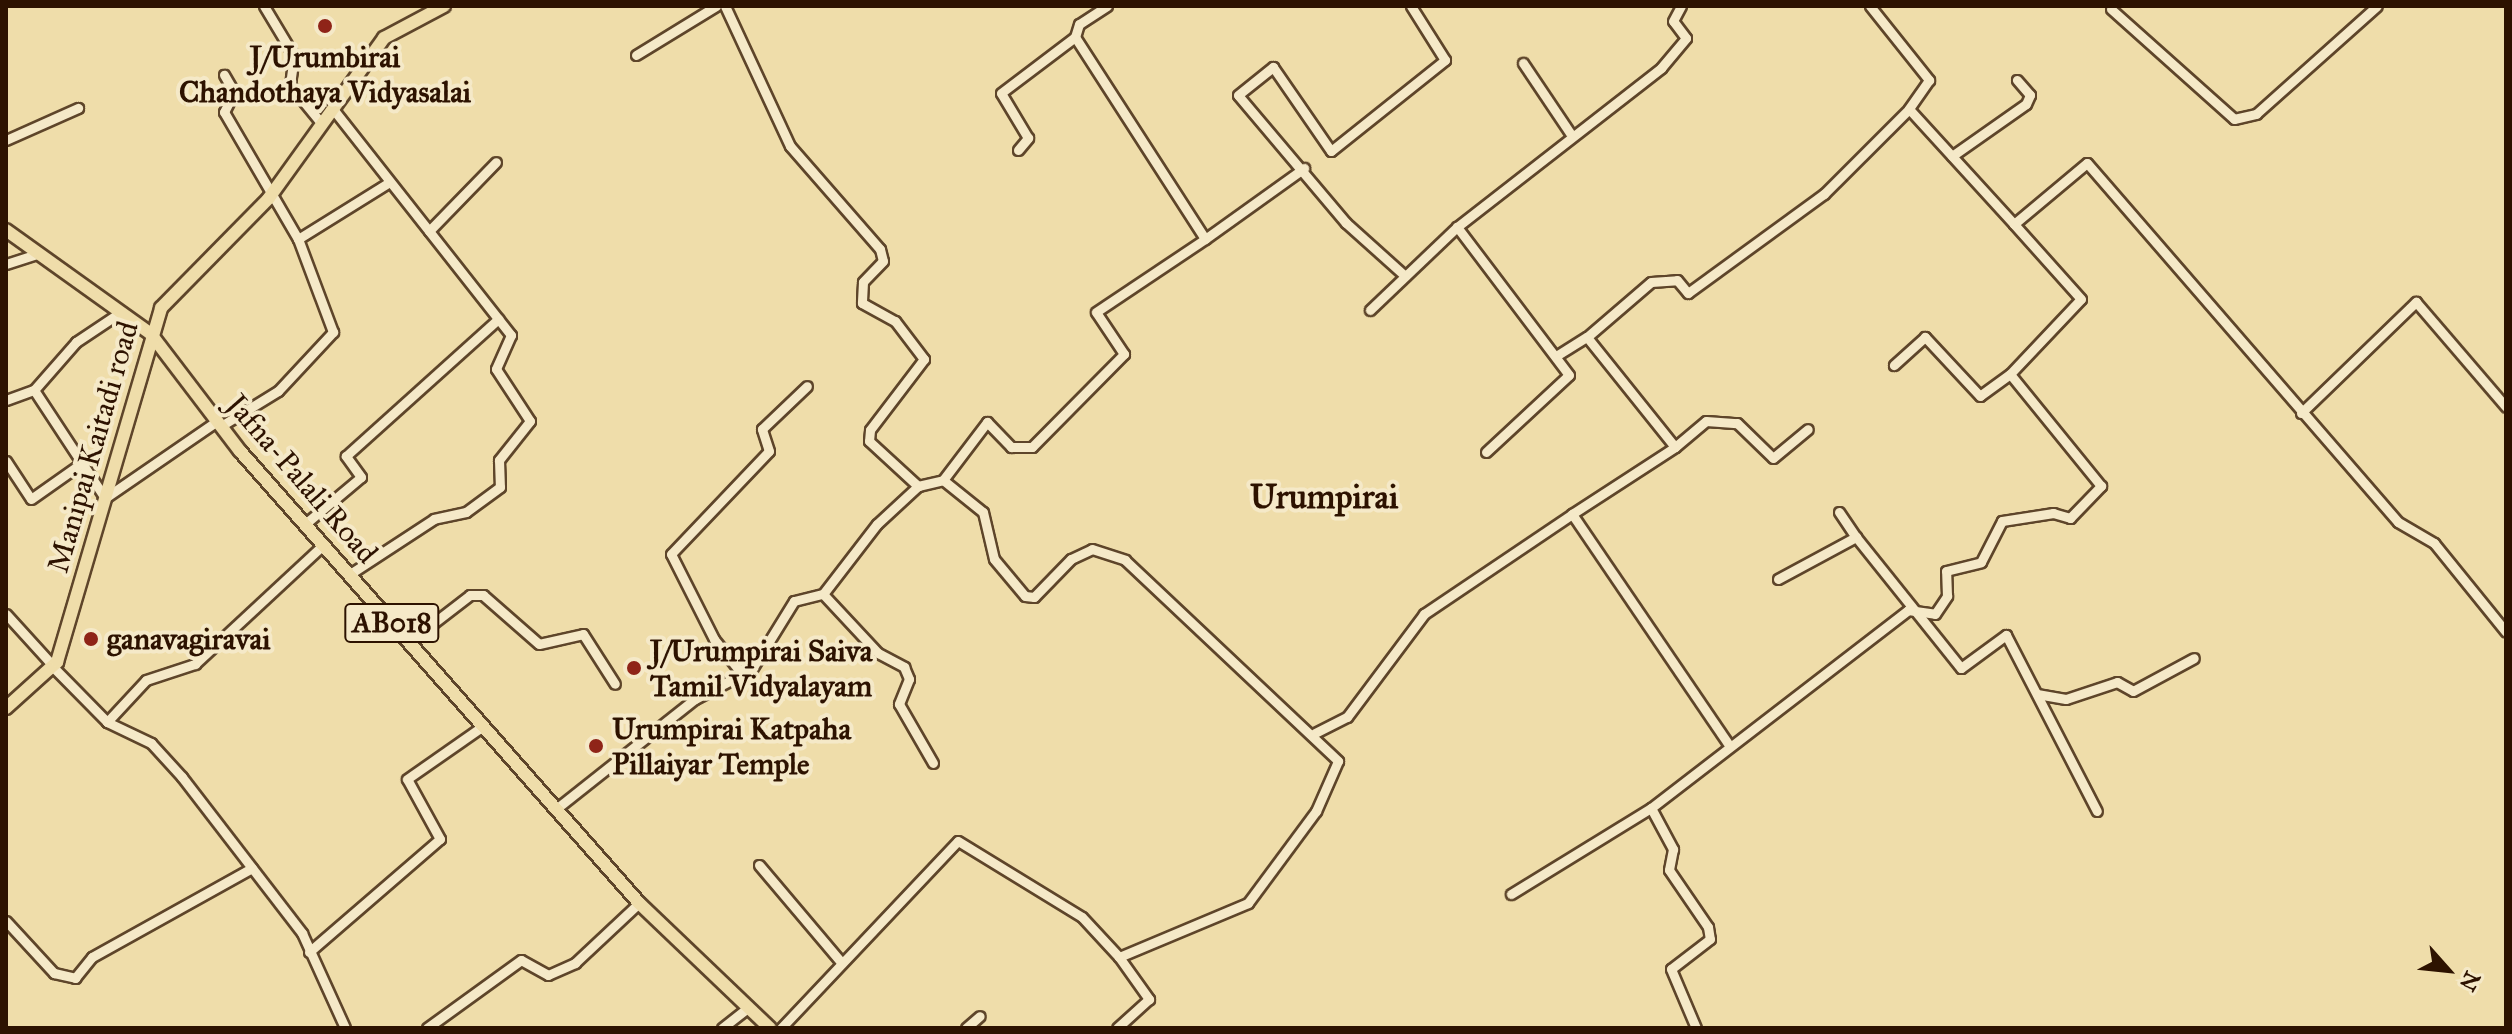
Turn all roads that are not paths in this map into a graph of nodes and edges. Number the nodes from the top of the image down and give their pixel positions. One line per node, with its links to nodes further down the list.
1 (264, 6): 19 (street)
2 (444, 6): 17 (main road, Manipai Kaitadi road)
3 (716, 6): 12 (street)
4 (725, 6): 57 (street)
5 (1107, 6): 11 (street)
6 (1411, 6): 25 (street)
7 (1681, 6): 20 (street)
8 (1870, 6): 18 (street)
9 (2377, 6): 10 (street)
10 (2111, 9)
11 (1075, 37): 22 (street); 33 (street)
12 (636, 55)
13 (1523, 63): 20 (street)
14 (224, 75): 27 (street)
15 (2017, 80): 23 (street)
16 (78, 108): 21 (street)
17 (333, 109): 19 (main road, Manipai Kaitadi road); 26 (street)
18 (1909, 109): 23 (street); 41 (street)
19 (322, 124): 27 (main road, Manipai Kaitadi road)
20 (1570, 133): 29 (street)
21 (6, 140)
22 (1018, 150)
23 (1952, 156): 28 (street)
24 (496, 162): 31 (street)
25 (1304, 168): 33 (street); 36 (street)
26 (388, 183): 31 (street); 32 (street)
27 (269, 198): 32 (street); 40 (main road, Manipai Kaitadi road)
28 (2014, 224): 44 (street); 49 (street)
29 (1457, 227): 36 (street); 42 (street)
30 (6, 230): 34 (main road, Jafna-Palali Road / AB018)
31 (429, 231): 39 (street)
32 (298, 239): 50 (street)
33 (1205, 239): 56 (street)
34 (39, 253): 35 (street); 38 (main road, Jafna-Palali Road / AB018)
35 (6, 264)
36 (1404, 275): 37 (street)
37 (1370, 310)
38 (121, 312): 40 (main road, Jafna-Palali Road / AB018); 46 (street)
39 (498, 319): 61 (street); 64 (street)
40 (150, 333): 50 (main road, Jafna-Palali Road / AB018); 58 (main road, Manipai Kaitadi road)
41 (1587, 337): 42 (street); 52 (street)
42 (1556, 356): 53 (street)
43 (1894, 365): 44 (street)
44 (2010, 374): 67 (street)
45 (807, 386): 73 (street)
46 (34, 390): 47 (street); 55 (street)
47 (6, 400)
48 (2506, 407): 49 (street)
49 (2301, 413): 69 (street)
50 (219, 423): 58 (street); 61 (main road, Jafna-Palali Road / AB018)
51 (1808, 429): 52 (street)
52 (1675, 447): 60 (street)
53 (1486, 452)
54 (6, 461): 55 (street)
55 (82, 463): 58 (street)
56 (943, 480): 57 (street); 79 (street)
57 (918, 486): 66 (street)
58 (105, 498): 72 (main road, Manipai Kaitadi road)
59 (1839, 512): 62 (street)
60 (1572, 514): 79 (street); 80 (street)
61 (305, 524): 63 (main road, Jafna-Palali Road / AB018)
62 (1856, 537): 65 (street); 67 (street)
63 (323, 545): 64 (main road, Jafna-Palali Road / AB018); 77 (street)
64 (350, 574): 70 (main road, Jafna-Palali Road / AB018)
65 (1778, 579)
66 (823, 594): 73 (street); 81 (street)
67 (1908, 610): 75 (street); 80 (street)
68 (6, 614): 72 (street)
69 (2506, 632)
70 (409, 642): 74 (street); 78 (main road, Jafna-Palali Road / AB018)
71 (2194, 658): 75 (street)
72 (54, 667): 76 (main road); 77 (street)
73 (743, 675): 83 (street)
74 (615, 684)
75 (2037, 694): 84 (street)
76 (6, 708)
77 (107, 722): 86 (street)
78 (483, 726): 83 (main road, Jafna-Palali Road / AB018); 90 (street)
79 (1315, 733): 91 (street)
80 (1729, 745): 82 (street)
81 (933, 763)
82 (1651, 808): 87 (street); 102 (street)
83 (556, 809): 88 (main road, Jafna-Palali Road / AB018)
84 (2097, 811)
85 (759, 865): 92 (street)
86 (252, 868): 89 (street); 90 (street)
87 (1511, 894)
88 (639, 903): 93 (main road, Jafna-Palali Road / AB018); 96 (street)
89 (6, 921)
90 (309, 952): 95 (street)
91 (1119, 957): 92 (street); 101 (street)
92 (840, 961): 99 (street)
93 (746, 1009): 97 (street); 98 (main road, Jafna-Palali Road / AB018)
94 (980, 1016): 100 (street)
95 (345, 1028)
96 (427, 1028)
97 (722, 1028)
98 (770, 1028)
99 (781, 1028)
100 (966, 1028)
101 (1117, 1028)
102 (1696, 1028)

